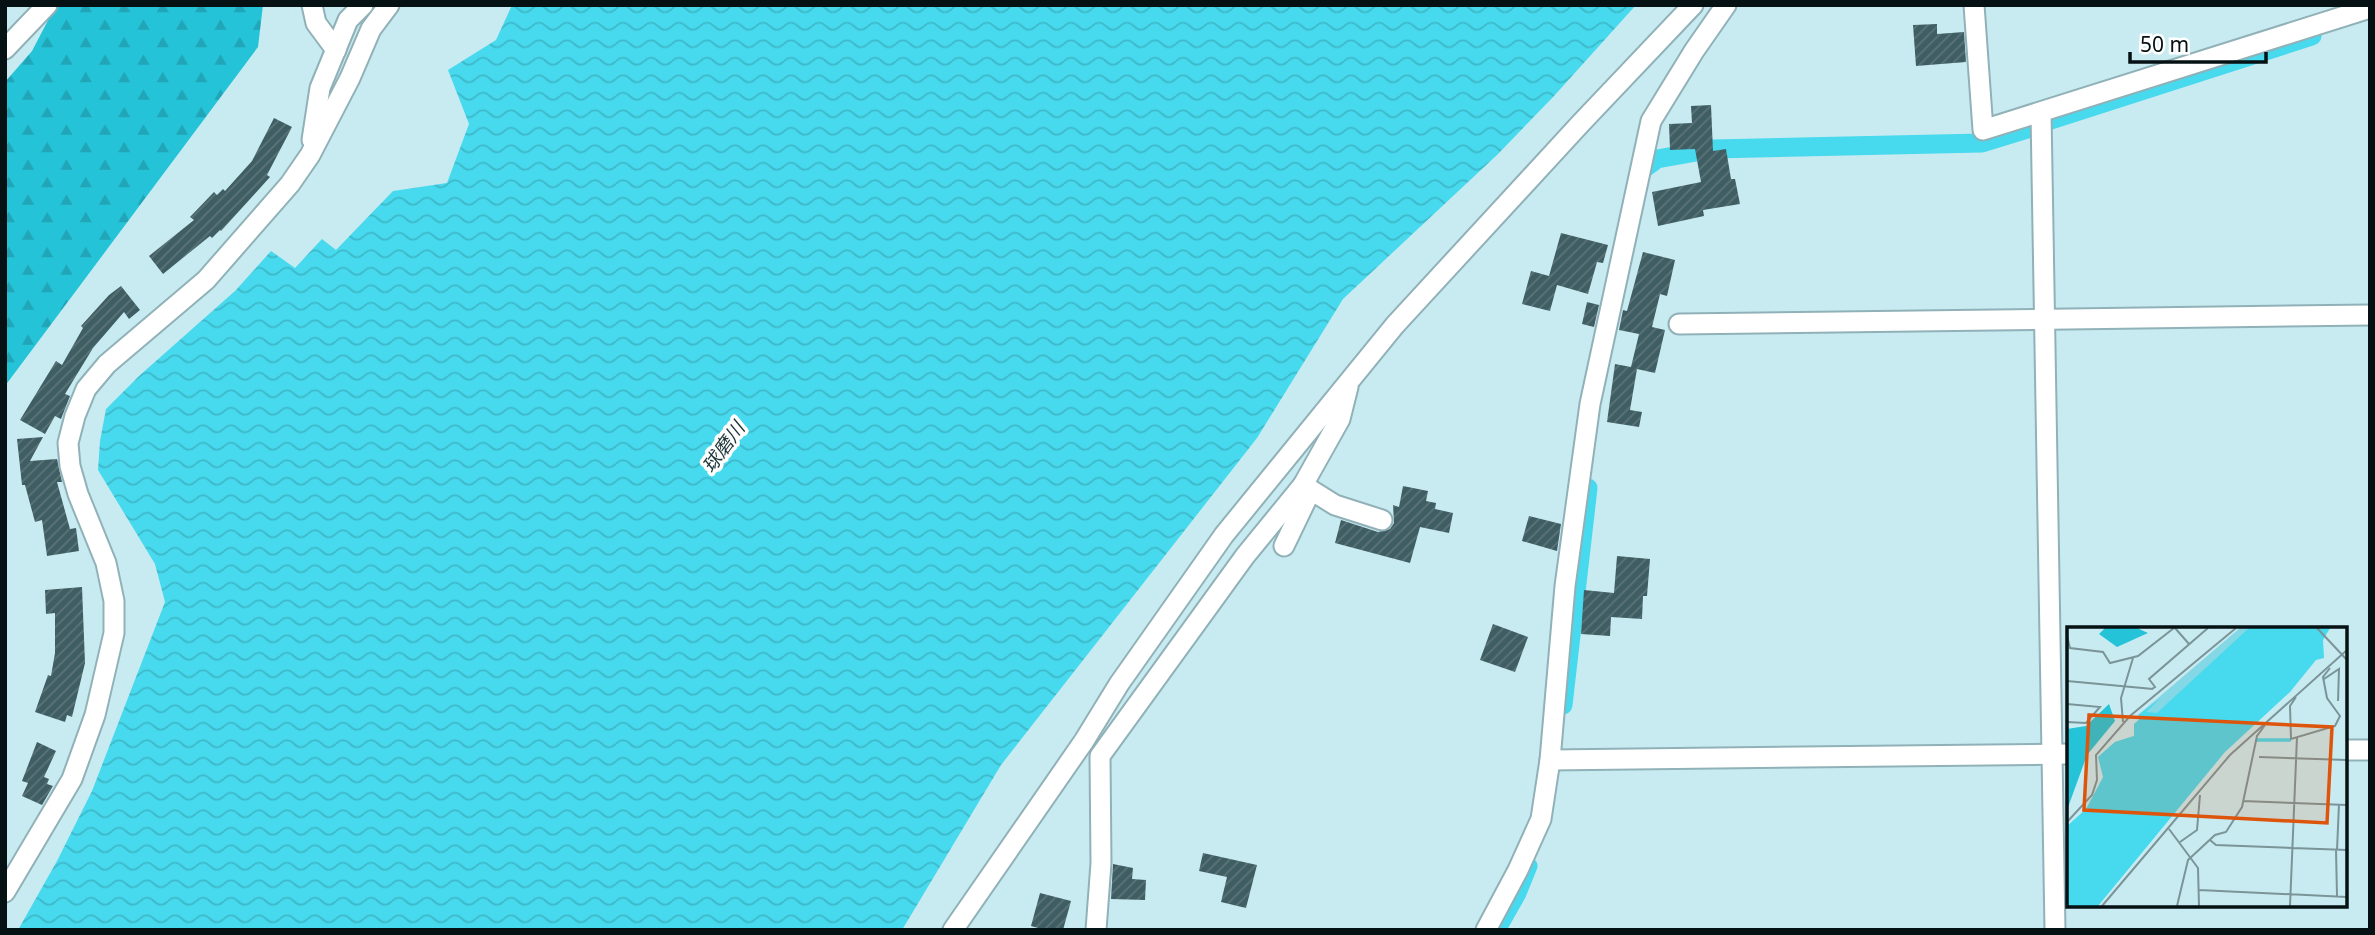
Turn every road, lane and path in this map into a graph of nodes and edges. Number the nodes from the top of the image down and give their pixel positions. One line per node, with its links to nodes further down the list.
1 (47, 5): 9 (street)
2 (312, 5): 10 (street)
3 (363, 5): 10 (street)
4 (389, 5): 12 (street)
5 (1693, 5): 16 (street)
6 (1726, 5): 23 (street)
7 (1974, 5): 11 (street)
8 (2370, 8): 11 (street)
9 (5, 48)
10 (335, 50): 12 (street)
11 (2041, 113): 14 (street)
12 (310, 155): 24 (street)
13 (2370, 316): 14 (street)
14 (2045, 319): 15 (street); 22 (street)
15 (1679, 324)
16 (1349, 383): 17 (street); 25 (street)
17 (1307, 488): 18 (street); 19 (street); 26 (street)
18 (1382, 520)
19 (1284, 546)
20 (2347, 750): 21 (street)
21 (2370, 750)
22 (2060, 755): 23 (street); 28 (street)
23 (1550, 760): 27 (street)
24 (5, 892)
25 (953, 930)
26 (1096, 930)
27 (1486, 930)
28 (2054, 930)

